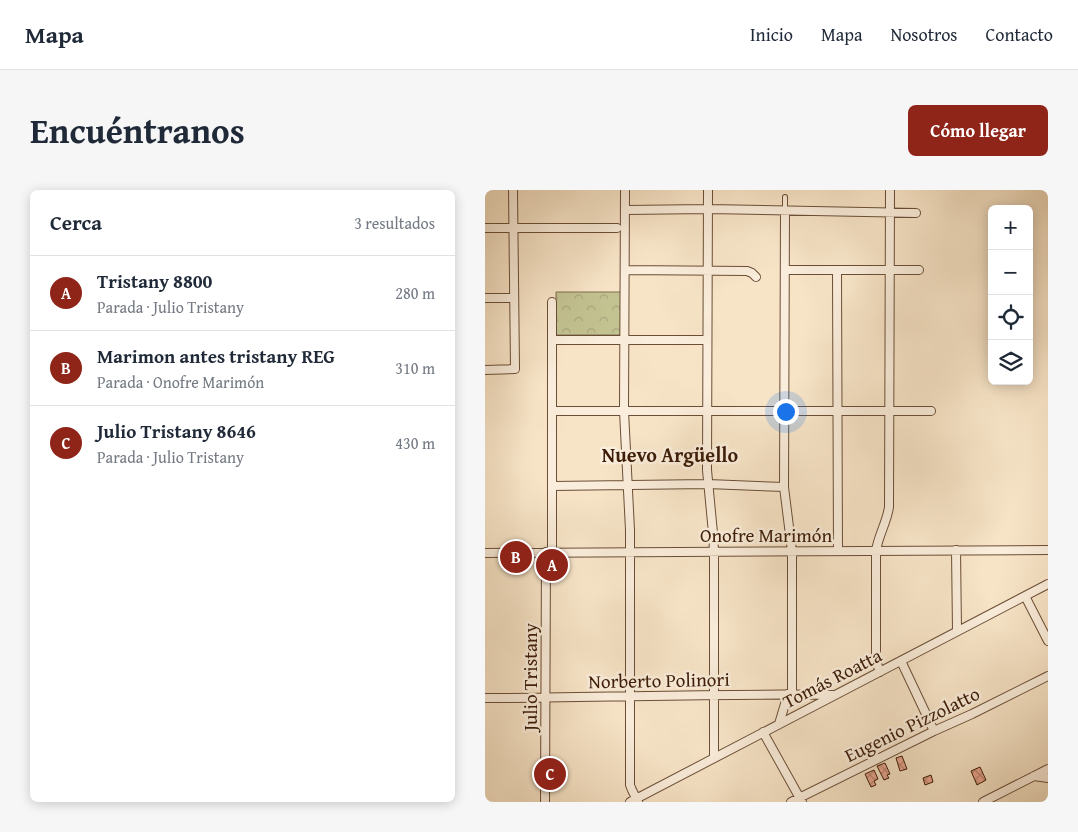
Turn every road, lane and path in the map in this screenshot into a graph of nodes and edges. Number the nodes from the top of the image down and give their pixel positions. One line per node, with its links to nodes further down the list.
1 (513, 190): 12 (street)
2 (625, 190): 7 (street)
3 (708, 190): 6 (street)
4 (890, 190): 9 (street)
5 (785, 197): 8 (lane)
6 (708, 209): 7 (street); 8 (street); 15 (street)
7 (625, 210): 14 (street)
8 (785, 210): 9 (street); 16 (street)
9 (890, 213): 10 (street); 18 (street)
10 (917, 213)
11 (485, 228): 12 (street)
12 (513, 228): 13 (street); 22 (street)
13 (617, 228)
14 (625, 270): 15 (street); 25 (street)
15 (707, 270): 20 (street); 26 (street)
16 (786, 270): 17 (street); 31 (street)
17 (837, 270): 18 (street); 32 (street)
18 (891, 270): 19 (street); 33 (street)
19 (919, 270)
20 (756, 277)
21 (485, 298): 22 (street)
22 (514, 298): 27 (street)
23 (552, 302): 24 (street, Julio Tristany)
24 (553, 340): 25 (street); 28 (street, Julio Tristany)
25 (625, 340): 26 (street); 29 (street)
26 (707, 340): 30 (street)
27 (485, 370)
28 (552, 411): 29 (street); 36 (street, Julio Tristany)
29 (624, 411): 30 (street); 37 (street)
30 (707, 411): 31 (street); 35 (street)
31 (785, 411): 32 (street); 38 (street)
32 (838, 411): 33 (street); 42 (street)
33 (890, 411): 34 (street); 43 (street)
34 (931, 411)
35 (708, 484): 37 (street); 38 (street); 47 (street)
36 (552, 486): 37 (street); 45 (street, Julio Tristany)
37 (628, 486): 46 (street)
38 (784, 487): 41 (street)
39 (956, 550): 40 (street, Onofre Marimón); 43 (street, Onofre Marimón); 50 (street)
40 (1048, 550)
41 (792, 551): 42 (street, Onofre Marimón); 47 (street, Onofre Marimón); 56 (street)
42 (838, 551): 43 (street, Onofre Marimón)
43 (876, 551): 53 (street)
44 (485, 552): 45 (street, Onofre Marimón)
45 (549, 552): 46 (street, Onofre Marimón); 60 (street, Julio Tristany)
46 (631, 552): 47 (street, Onofre Marimón); 58 (street)
47 (713, 552): 55 (street)
48 (1048, 584): 49 (street, Tomás Roatta)
49 (1025, 596): 50 (street, Tomás Roatta); 51 (street)
50 (957, 631): 52 (street, Tomás Roatta)
51 (1048, 641)
52 (901, 661): 53 (street, Tomás Roatta); 62 (street)
53 (880, 672): 57 (street, Tomás Roatta)
54 (1048, 676): 62 (street, Eugenio Pizzolatto)
55 (713, 694): 56 (street, Norberto Polinori); 58 (street, Norberto Polinori); 64 (street)
56 (790, 694): 57 (street, Norberto Polinori); 61 (street)
57 (835, 695): 61 (street, Tomás Roatta)
58 (629, 697): 60 (street, Norberto Polinori); 70 (street)
59 (485, 698): 60 (street, Norberto Polinori)
60 (546, 698): 71 (street, Julio Tristany)
61 (779, 724): 63 (street, Tomás Roatta)
62 (934, 731): 69 (street, Eugenio Pizzolatto)
63 (763, 732): 64 (street, Tomás Roatta); 69 (street)
64 (714, 758): 70 (street, Tomás Roatta)
65 (1048, 768): 66 (street)
66 (1034, 776): 67 (street); 68 (street)
67 (1048, 778)
68 (1002, 792): 73 (street); 74 (street)
69 (800, 800): 72 (street, Eugenio Pizzolatto)
70 (635, 801)
71 (545, 802)
72 (791, 802)
73 (983, 802)
74 (1004, 802)

